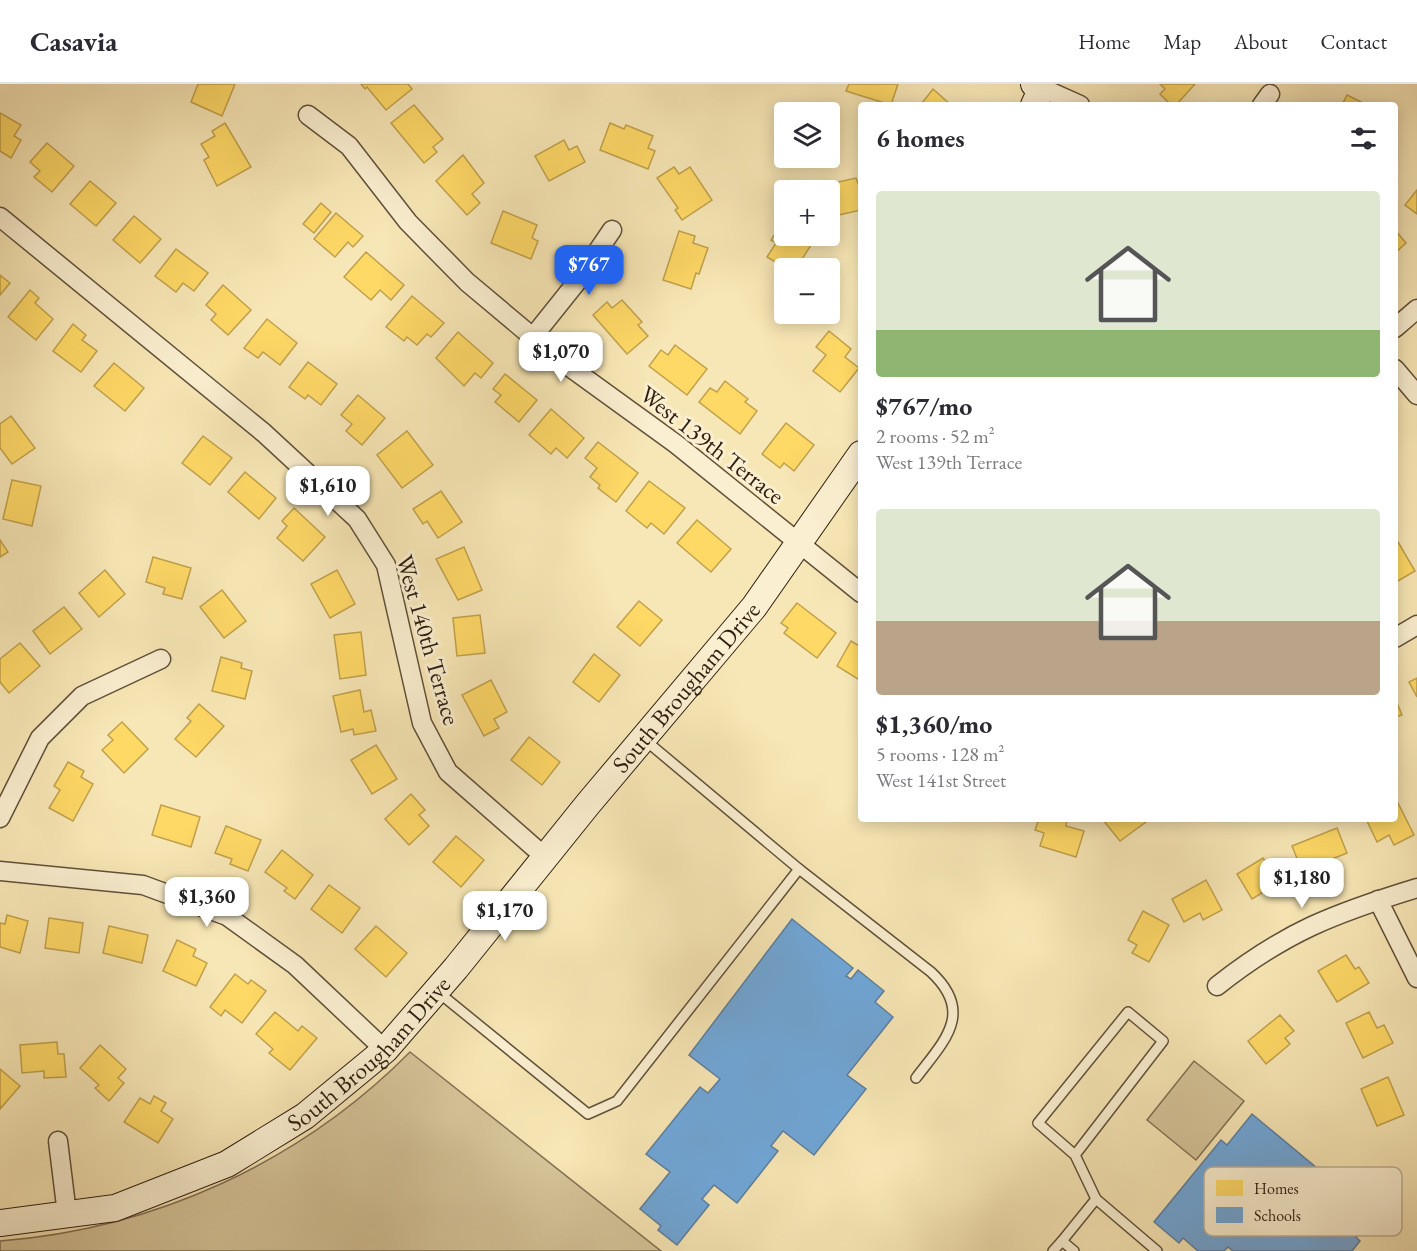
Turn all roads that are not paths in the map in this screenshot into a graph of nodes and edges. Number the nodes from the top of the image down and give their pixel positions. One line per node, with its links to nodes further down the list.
1 (1036, 92): 2 (street)
2 (1070, 102)
3 (308, 115): 8 (street, West 139th Terrace)
4 (0, 217): 19 (street, West 140th Terrace)
5 (612, 230): 8 (street)
6 (1417, 309): 7 (street)
7 (1398, 325)
8 (532, 338): 12 (street, West 139th Terrace)
9 (1398, 373): 10 (street)
10 (1417, 395)
11 (858, 458): 12 (street, South Brougham Drive)
12 (799, 544): 13 (street, West 139th Terrace); 17 (street, South Brougham Drive)
13 (858, 591)
14 (1417, 625): 15 (street)
15 (1398, 636)
16 (161, 659): 18 (street)
17 (644, 739): 19 (street, South Brougham Drive); 20 (lane)
18 (0, 818)
19 (545, 857): 26 (street, South Brougham Drive)
20 (799, 869): 26 (lane); 28 (lane)
21 (0, 871): 27 (street)
22 (1417, 888): 23 (street)
23 (1378, 900): 24 (street); 25 (street)
24 (1417, 978)
25 (1217, 987)
26 (436, 990): 27 (street, South Brougham Drive)
27 (385, 1050): 32 (street, South Brougham Drive)
28 (916, 1078)
29 (58, 1141): 32 (street)
30 (1074, 1155): 30 (lane); 31 (lane)
31 (1096, 1199): 34 (lane); 37 (lane)
32 (68, 1214): 33 (street, South Brougham Drive)
33 (0, 1223)
34 (1062, 1241): 35 (lane); 36 (lane)
35 (1053, 1251)
36 (1074, 1251)
37 (1157, 1251)

